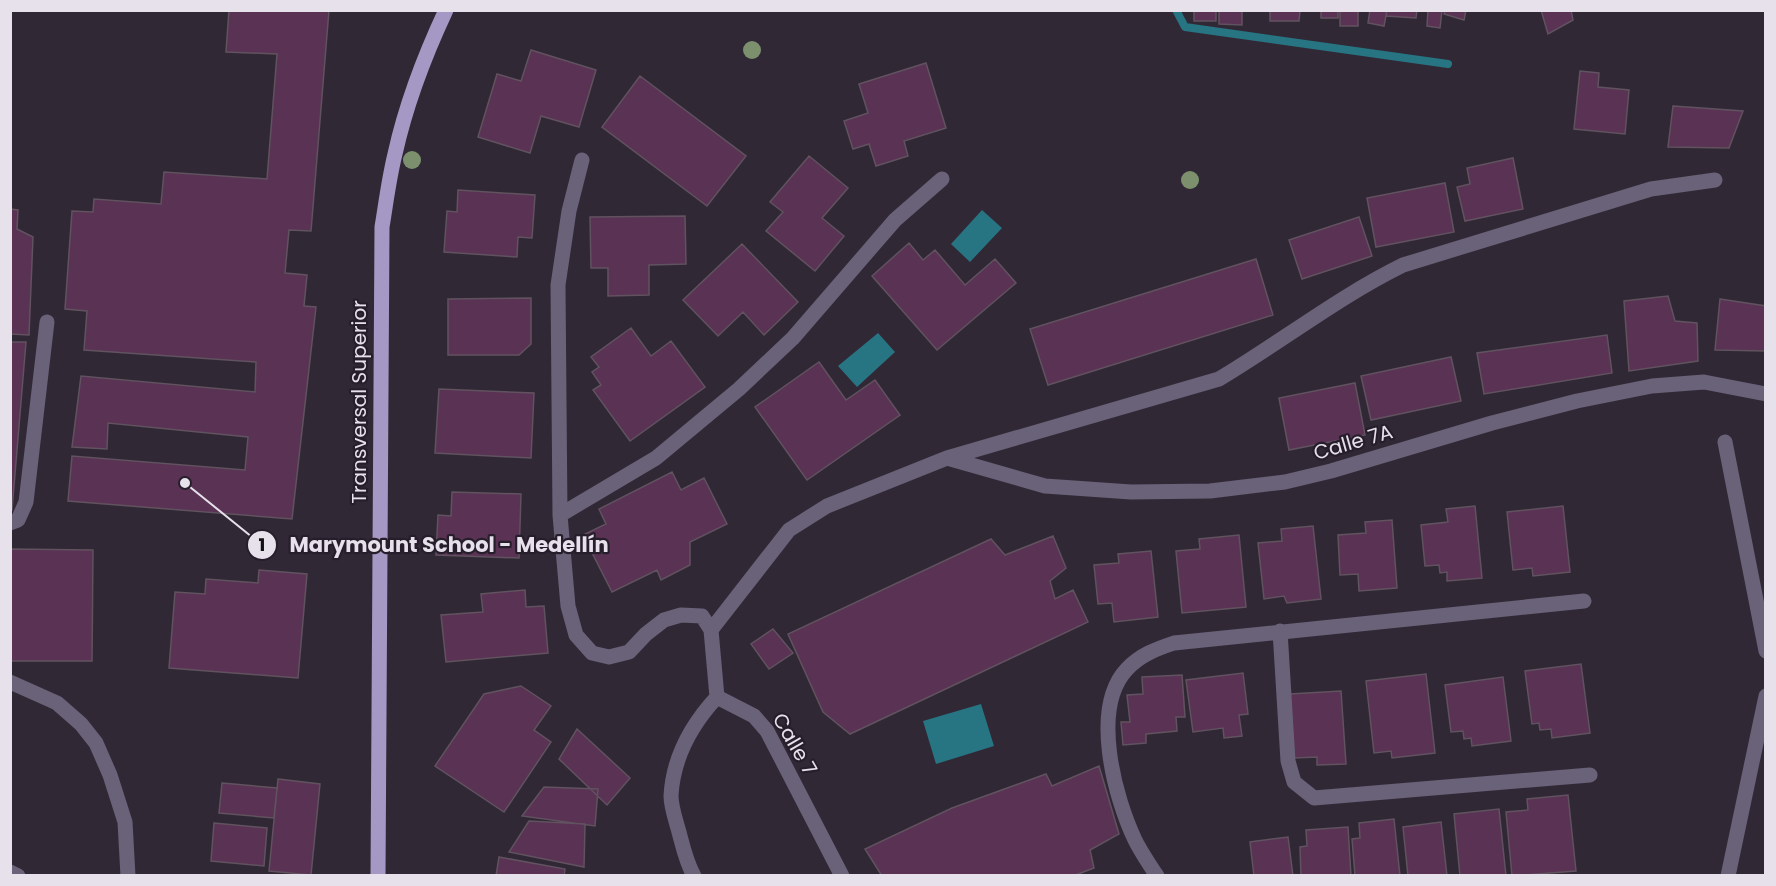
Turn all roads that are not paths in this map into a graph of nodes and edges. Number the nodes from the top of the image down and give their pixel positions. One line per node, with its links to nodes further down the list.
1 (446, 10): 22 (main road, Transversal Superior)
2 (582, 160): 9 (street)
3 (942, 179): 9 (street)
4 (1715, 180): 8 (street)
5 (47, 322): 10 (street)
6 (1766, 394): 8 (street, Calle 7A)
7 (1725, 442): 14 (street)
8 (947, 458): 12 (street)
9 (560, 515): 12 (street)
10 (10, 523)
11 (1584, 601): 13 (street)
12 (711, 630): 17 (street)
13 (1280, 631): 18 (street); 25 (street)
14 (1766, 651)
15 (10, 682): 21 (street)
16 (1766, 696): 26 (street)
17 (717, 697): 23 (street); 24 (street, Calle 7)
18 (1590, 775)
19 (10, 872): 20 (street)
20 (18, 876)
21 (128, 876)
22 (378, 876)
23 (694, 876)
24 (843, 876)
25 (1157, 876)
26 (1728, 876)

